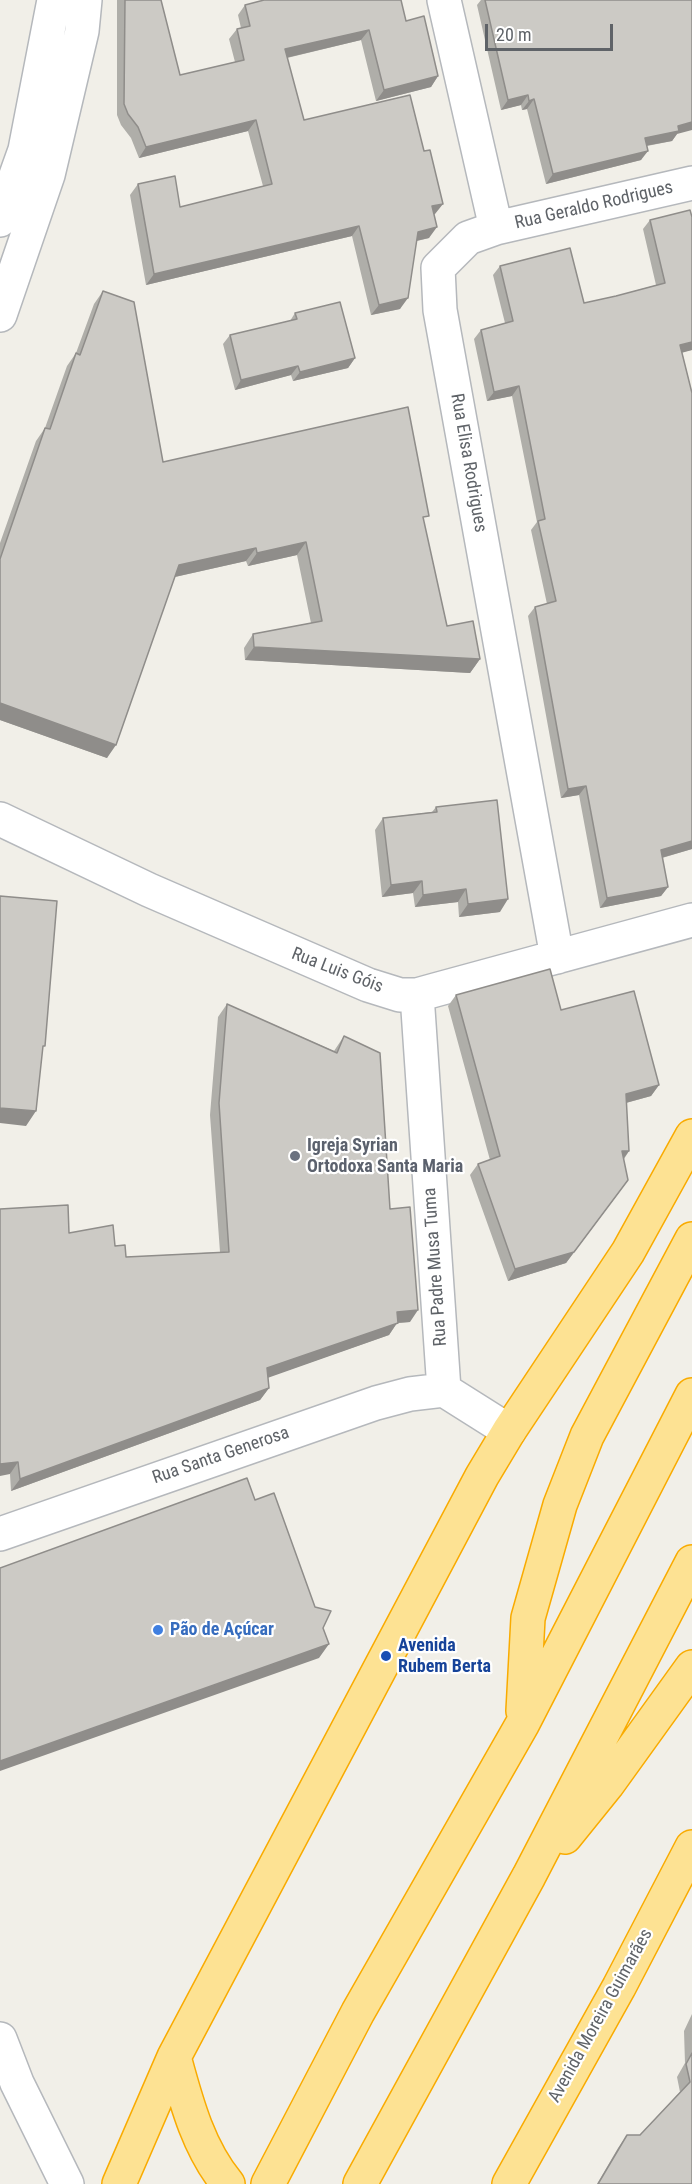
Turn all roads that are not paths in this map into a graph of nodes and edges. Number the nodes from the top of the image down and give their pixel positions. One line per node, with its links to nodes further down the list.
1 (54, 0): 5 (street)
2 (85, 0): 7 (street)
3 (444, 0): 6 (street)
4 (692, 183): 6 (street, Rua Geraldo Rodrigues)
5 (0, 220)
6 (496, 228): 10 (street, Rua Elisa Rodrigues)
7 (0, 315)
8 (0, 819): 11 (street, Rua Luis Góis)
9 (692, 920): 10 (street, Rua Luis Góis)
10 (557, 957): 11 (street, Rua Luis Góis)
11 (417, 995): 14 (street, Rua Padre Musa Tuma)
12 (692, 1136): 16 (highway)
13 (692, 1239): 20 (highway)
14 (444, 1390): 16 (street); 17 (street, Rua Santa Generosa)
15 (692, 1395): 20 (highway)
16 (509, 1431): 24 (highway)
17 (0, 1534)
18 (692, 1562): 22 (highway)
19 (692, 1667): 22 (highway)
20 (523, 1723): 28 (highway)
21 (692, 1847): 30 (highway, Avenida Moreira Guimarães)
22 (529, 1876): 29 (highway)
23 (0, 2039): 25 (street)
24 (174, 2057): 26 (highway); 27 (highway)
25 (68, 2184)
26 (119, 2184)
27 (228, 2184)
28 (268, 2184)
29 (360, 2184)
30 (509, 2184)

